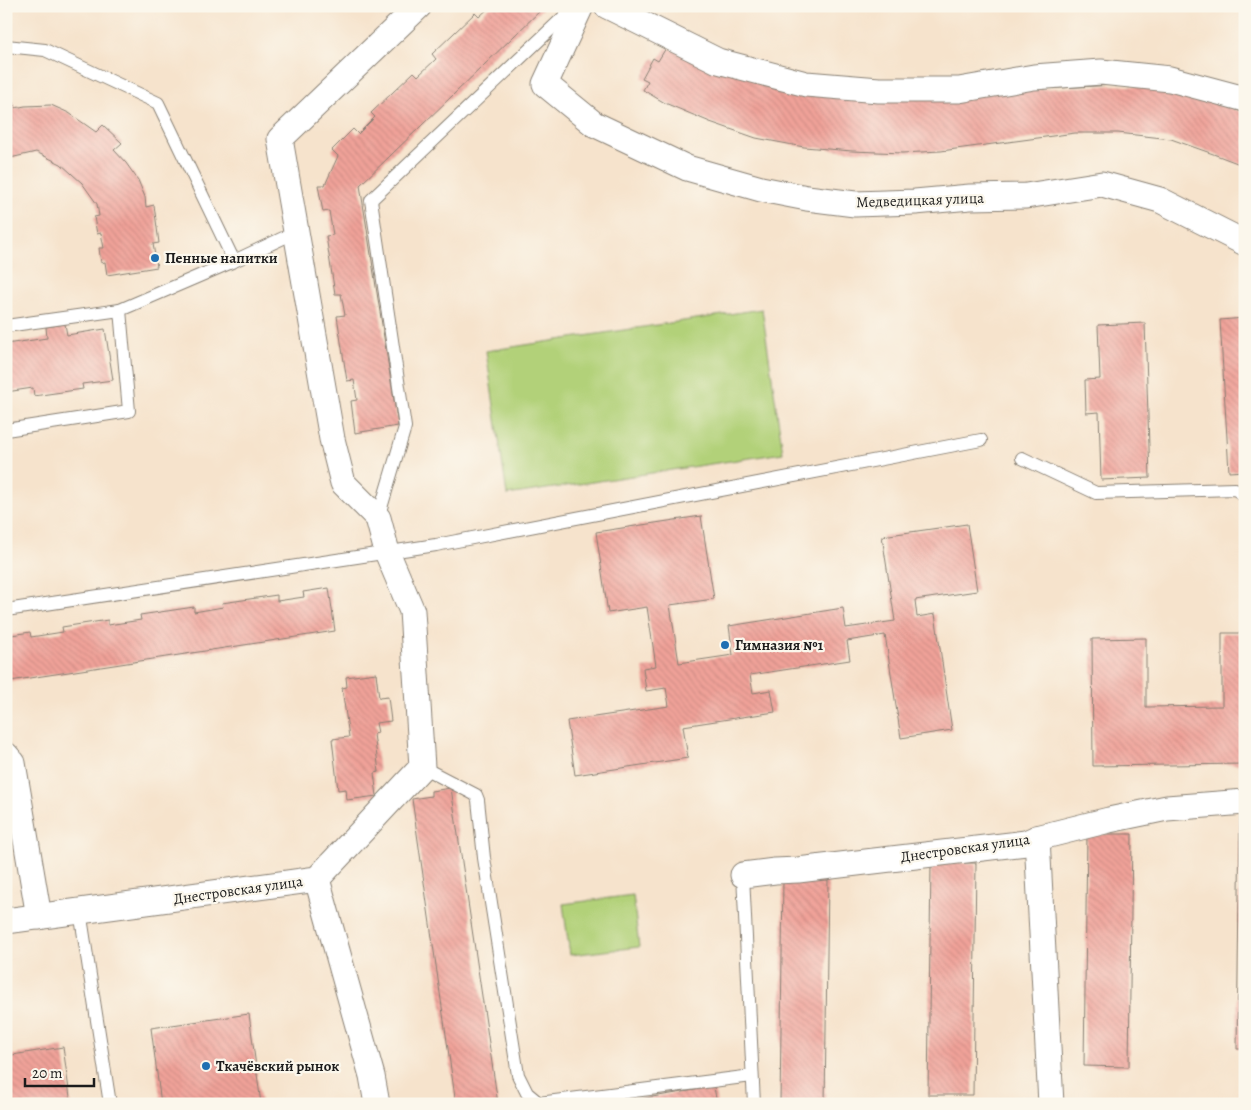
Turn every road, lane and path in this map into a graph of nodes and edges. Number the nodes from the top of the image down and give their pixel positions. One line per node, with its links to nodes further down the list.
1 (419, 6): 7 (street)
2 (575, 6): 16 (lane)
3 (581, 6): 8 (street, Медведицкая улица)
4 (607, 6): 6 (street)
5 (6, 46): 9 (lane)
6 (1245, 99)
7 (296, 232): 9 (lane); 16 (street)
8 (1245, 243)
9 (234, 261): 10 (lane)
10 (120, 310): 11 (lane); 12 (lane)
11 (6, 326)
12 (6, 430)
13 (981, 440): 17 (lane)
14 (1022, 458): 15 (lane)
15 (1245, 496)
16 (378, 518): 17 (street)
17 (386, 552): 18 (lane); 20 (street)
18 (6, 610)
19 (6, 755): 26 (street)
20 (422, 767): 24 (street, Днестровская улица); 28 (lane)
21 (1245, 802): 22 (street, Днестровская улица)
22 (1038, 838): 23 (street, Днестровская улица); 32 (street)
23 (743, 874): 28 (lane)
24 (317, 879): 25 (street, Днестровская улица); 30 (street)
25 (80, 911): 26 (street, Днестровская улица); 29 (lane)
26 (39, 917): 27 (street, Днестровская улица)
27 (6, 921)
28 (752, 1076): 31 (lane)
29 (110, 1104)
30 (377, 1104)
31 (754, 1104)
32 (1051, 1104)

